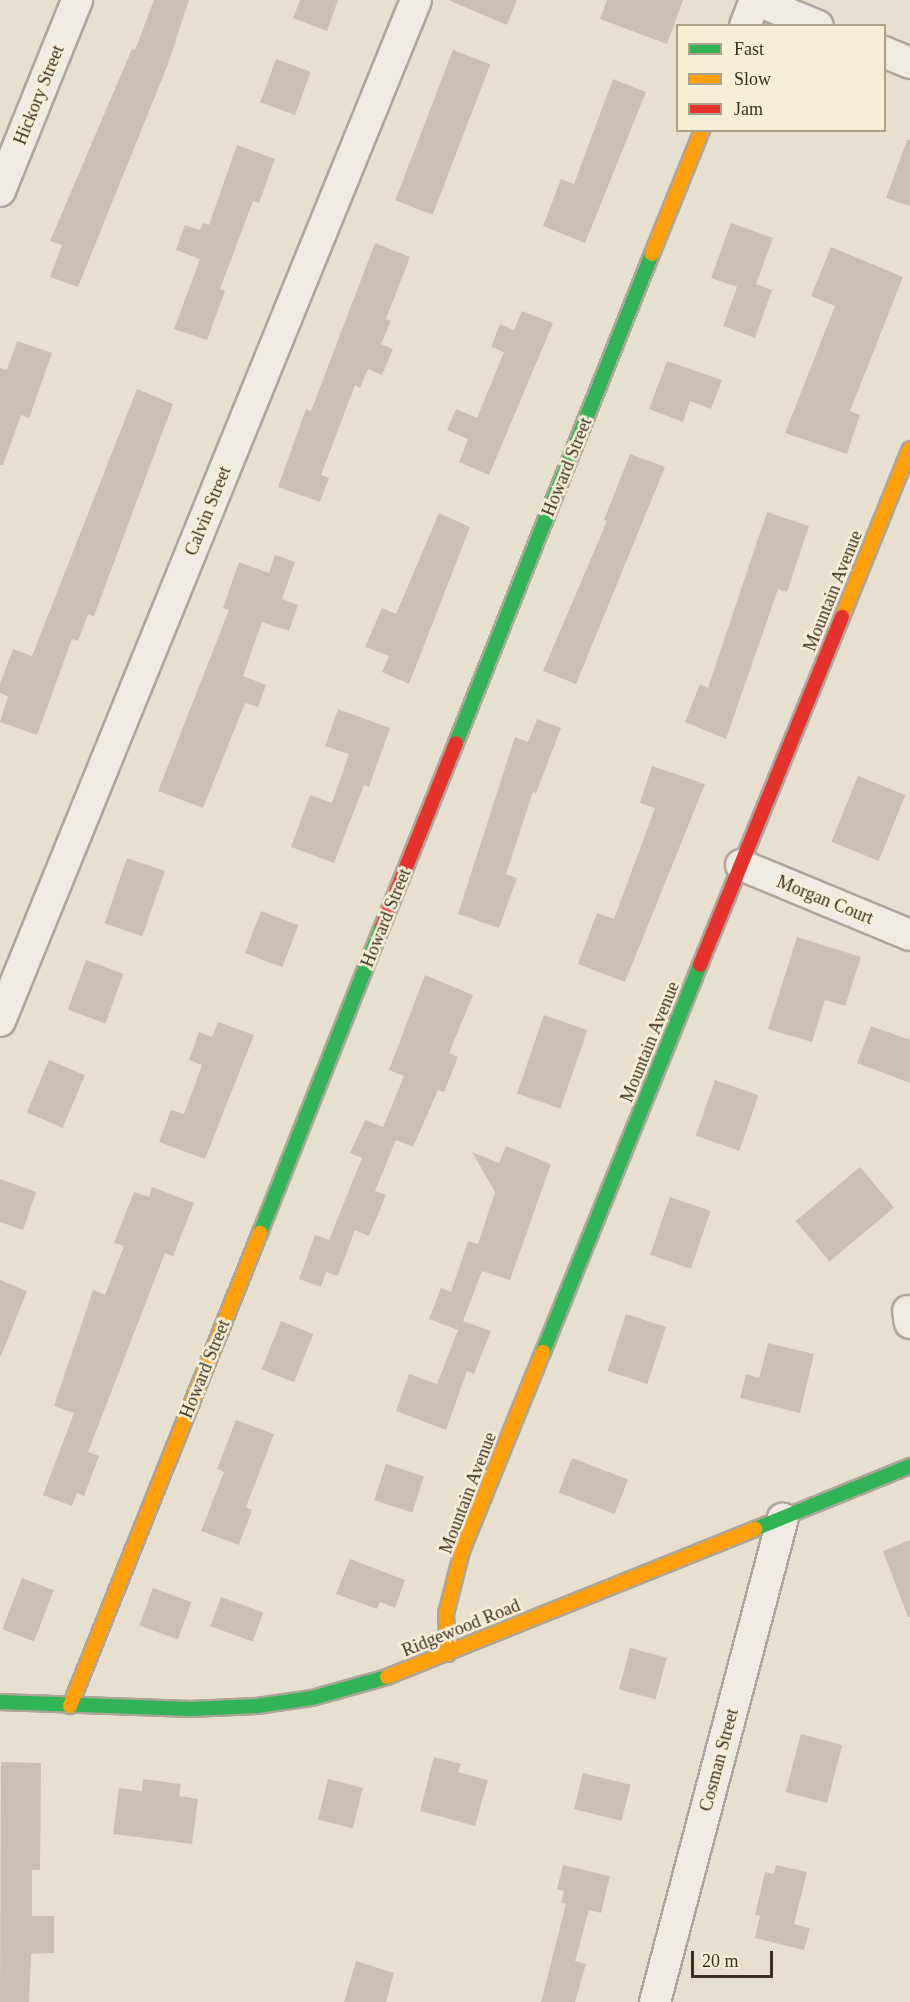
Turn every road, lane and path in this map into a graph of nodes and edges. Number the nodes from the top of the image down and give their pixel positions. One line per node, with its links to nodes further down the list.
1 (77, 0): 9 (street, Hickory Street)
2 (416, 0): 13 (street, Calvin Street)
3 (755, 0): 4 (street); 5 (street)
4 (746, 24)
5 (813, 24)
6 (886, 52): 7 (street)
7 (910, 63)
8 (701, 132): 18 (street, Howard Street)
9 (0, 191)
10 (910, 449): 11 (street, Mountain Avenue)
11 (741, 865): 12 (street, Morgan Court); 16 (street, Mountain Avenue)
12 (910, 935)
13 (0, 1021)
14 (910, 1466): 15 (street, Ridgewood Road)
15 (783, 1519): 16 (street, Ridgewood Road); 19 (street, Cosman Street)
16 (448, 1654): 18 (street, Ridgewood Road)
17 (0, 1702): 18 (street, Ridgewood Road)
18 (70, 1706)
19 (655, 2002)

